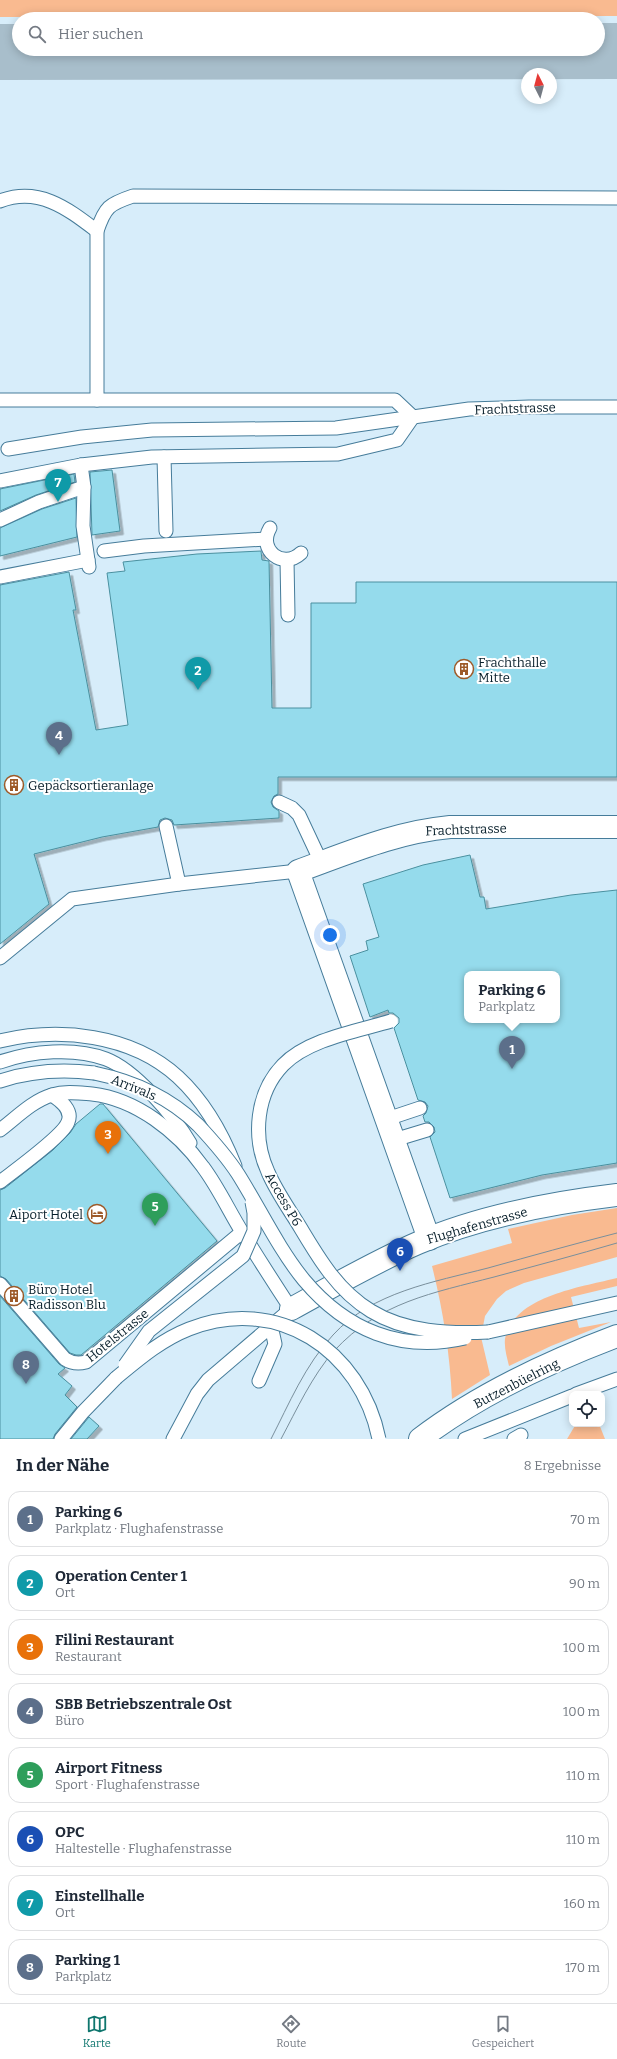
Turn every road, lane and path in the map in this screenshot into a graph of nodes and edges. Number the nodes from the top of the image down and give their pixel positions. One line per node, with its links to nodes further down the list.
1 (617, 198): 3 (lane)
2 (0, 201): 3 (lane)
3 (97, 231): 5 (lane)
4 (0, 400): 5 (lane)
5 (97, 400): 7 (lane)
6 (617, 407): 7 (lane, Frachtstrasse)
7 (413, 417): 8 (lane, Frachtstrasse); 9 (lane)
8 (8, 450)
9 (164, 457): 10 (lane); 14 (lane)
10 (81, 465): 11 (lane); 12 (lane)
11 (0, 480)
12 (84, 487): 13 (lane); 18 (lane)
13 (0, 520)
14 (166, 531)
15 (104, 551): 17 (lane)
16 (301, 553): 17 (lane)
17 (287, 560): 19 (lane)
18 (0, 577)
19 (288, 615)
20 (279, 802): 23 (lane)
21 (166, 826): 25 (lane)
22 (617, 827): 23 (street, Frachtstrasse)
23 (321, 862): 24 (street, Frachtstrasse)
24 (298, 871): 25 (lane); 27 (street)
25 (179, 884): 26 (lane)
26 (0, 958)
27 (355, 1029): 33 (street); 48 (lane, Access P6, bridge)
28 (0, 1041): 38 (lane, bridge)
29 (0, 1062): 37 (lane)
30 (0, 1081): 38 (lane, Arrivals, bridge)
31 (52, 1095): 34 (lane); 37 (lane); 39 (lane)
32 (420, 1108): 33 (lane)
33 (387, 1119): 36 (street)
34 (0, 1130)
35 (427, 1130): 36 (lane)
36 (394, 1140): 43 (street)
37 (204, 1167): 42 (lane)
38 (238, 1173): 40 (lane, bridge)
39 (0, 1182)
40 (249, 1193): 48 (lane, bridge); 50 (lane, bridge)
41 (617, 1195): 43 (street, Flughafenstrasse)
42 (242, 1232): 44 (lane, Hotelstrasse); 46 (lane)
43 (429, 1239): 46 (street, Flughafenstrasse)
44 (0, 1284)
45 (617, 1303): 48 (lane)
46 (291, 1309): 47 (lane, Flughafenstrasse)
47 (271, 1326): 52 (lane); 57 (lane, Flughafenstrasse)
48 (488, 1332)
49 (617, 1336): 55 (street, Butzenbüelring)
50 (116, 1378): 56 (lane); 58 (lane, bridge)
51 (617, 1379): 53 (lane)
52 (259, 1381)
53 (584, 1391)
54 (569, 1397): 59 (lane)
55 (428, 1433)
56 (61, 1439)
57 (173, 1439)
58 (380, 1439)
59 (465, 1439)

